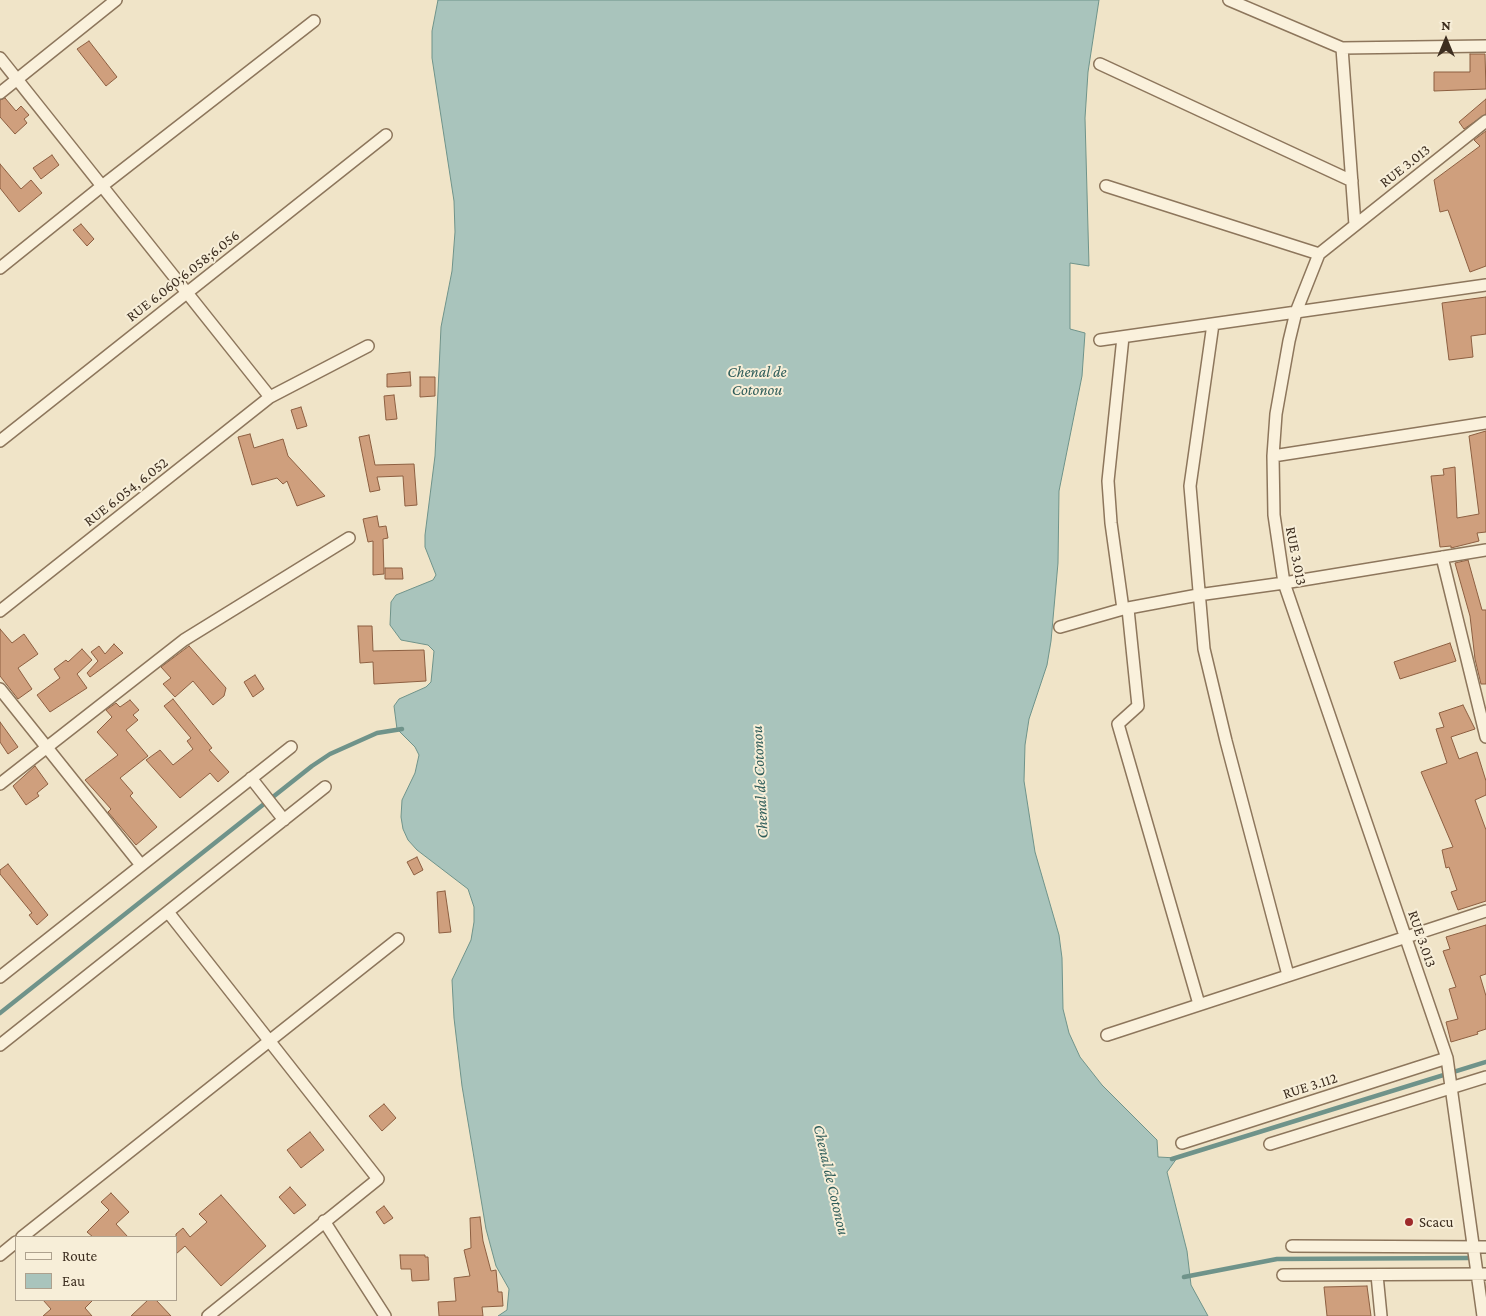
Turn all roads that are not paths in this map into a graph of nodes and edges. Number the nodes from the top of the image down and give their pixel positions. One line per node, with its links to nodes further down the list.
1 (116, 0): 8 (street)
2 (1229, 0): 5 (street)
3 (314, 21): 13 (street)
4 (1486, 46): 5 (street)
5 (1342, 48): 12 (street)
6 (0, 58): 8 (street)
7 (1100, 64): 12 (street)
8 (17, 80): 9 (street); 13 (street)
9 (0, 93)
10 (1486, 121): 15 (street, RUE 3.013)
11 (386, 135): 19 (street, RUE 6.060;6.058;6.056)
12 (1352, 181): 15 (street)
13 (102, 186): 17 (street); 19 (street)
14 (1106, 186): 16 (street)
15 (1355, 225): 16 (street, RUE 3.013)
16 (1319, 254): 20 (street, RUE 3.013)
17 (0, 268)
18 (1486, 285): 20 (street)
19 (187, 292): 25 (street); 27 (street, RUE 6.060;6.058;6.056)
20 (1296, 312): 21 (street); 28 (street, RUE 3.013)
21 (1213, 324): 22 (street); 33 (street)
22 (1122, 337): 23 (street); 34 (street)
23 (1100, 340)
24 (368, 346): 25 (street, RUE 6.054, 6.052)
25 (270, 397): 35 (street, RUE 6.054, 6.052)
26 (1486, 424): 28 (street)
27 (0, 440)
28 (1273, 456): 32 (street, RUE 3.013)
29 (349, 538): 39 (street)
30 (1486, 550): 31 (street)
31 (1442, 557): 32 (street); 38 (street)
32 (1284, 583): 33 (street); 48 (street, RUE 3.013)
33 (1198, 595): 34 (street); 50 (street)
34 (1125, 609): 36 (street); 52 (street)
35 (0, 611)
36 (1060, 627)
37 (0, 689): 39 (street)
38 (1486, 737)
39 (46, 746): 42 (street); 45 (street)
40 (291, 747): 41 (street)
41 (251, 778): 44 (street); 45 (street)
42 (0, 784)
43 (325, 787): 44 (street)
44 (284, 820): 47 (street)
45 (141, 865): 51 (street)
46 (1486, 911): 48 (street)
47 (168, 912): 54 (street); 55 (street)
48 (1405, 937): 50 (street); 56 (street, RUE 3.013)
49 (398, 939): 54 (street)
50 (1288, 975): 52 (street)
51 (0, 977)
52 (1199, 1004): 53 (street)
53 (1107, 1035)
54 (269, 1041): 61 (street); 62 (street)
55 (0, 1045)
56 (1447, 1058): 58 (street, RUE 3.013); 59 (street, RUE 3.112)
57 (1486, 1077): 58 (street)
58 (1451, 1088): 60 (street); 65 (street, RUE 3.013)
59 (1182, 1143)
60 (1270, 1144)
61 (324, 1221): 71 (street); 72 (street)
62 (23, 1236)
63 (15, 1243): 67 (street)
64 (1292, 1246): 65 (street)
65 (1473, 1247): 66 (street); 69 (street, RUE 3.013)
66 (1486, 1247)
67 (0, 1255)
68 (1377, 1274): 69 (street); 70 (street); 73 (street)
69 (1481, 1274): 74 (street, RUE 3.013)
70 (1283, 1275)
71 (208, 1316)
72 (384, 1316)
73 (1381, 1316)
74 (1483, 1316)

